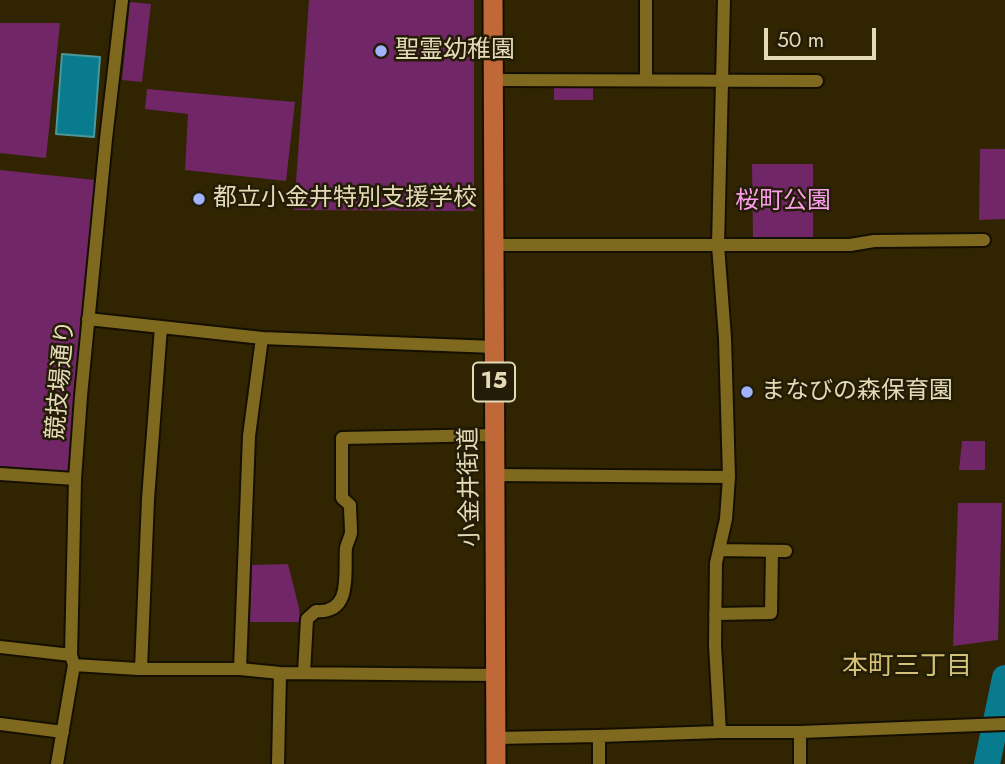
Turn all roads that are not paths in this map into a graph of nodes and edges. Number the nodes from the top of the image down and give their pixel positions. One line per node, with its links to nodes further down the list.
1 (122, 0): 12 (street, 競技場通り)
2 (493, 0): 5 (main road, 小金井街道 / 15)
3 (646, 0): 6 (street)
4 (724, 0): 7 (street)
5 (493, 80): 6 (street); 10 (main road, 小金井街道 / 15)
6 (646, 80): 7 (street)
7 (722, 80): 8 (street); 11 (street)
8 (817, 81)
9 (984, 240): 11 (street)
10 (494, 245): 11 (street); 15 (main road, 小金井街道 / 15)
11 (718, 245): 19 (street)
12 (88, 319): 13 (street); 20 (street, 競技場通り)
13 (161, 327): 14 (street); 27 (street)
14 (262, 338): 15 (street); 28 (street)
15 (494, 347): 16 (main road, 小金井街道 / 15)
16 (495, 435): 18 (main road, 小金井街道 / 15); 30 (street)
17 (0, 474): 20 (street)
18 (495, 475): 19 (street); 31 (main road, 小金井街道 / 15)
19 (729, 477): 21 (street)
20 (75, 480): 26 (street, 競技場通り)
21 (719, 550): 22 (street); 24 (street)
22 (772, 551): 23 (street); 24 (street)
23 (786, 551)
24 (715, 614): 35 (street)
25 (0, 646): 26 (street)
26 (73, 660): 27 (street); 34 (street, 競技場通り)
27 (141, 669): 28 (street)
28 (240, 669): 29 (street)
29 (280, 673): 30 (street); 40 (street)
30 (304, 673): 31 (street)
31 (496, 675): 38 (main road, 小金井街道 / 15)
32 (0, 724): 34 (street)
33 (1005, 724): 36 (street)
34 (63, 732): 39 (street, 競技場通り)
35 (720, 732): 36 (street); 37 (street)
36 (800, 732): 43 (street)
37 (599, 736): 38 (street); 42 (street)
38 (496, 738): 41 (main road, 小金井街道 / 15)
39 (57, 764)
40 (278, 764)
41 (496, 764)
42 (599, 764)
43 (800, 764)

